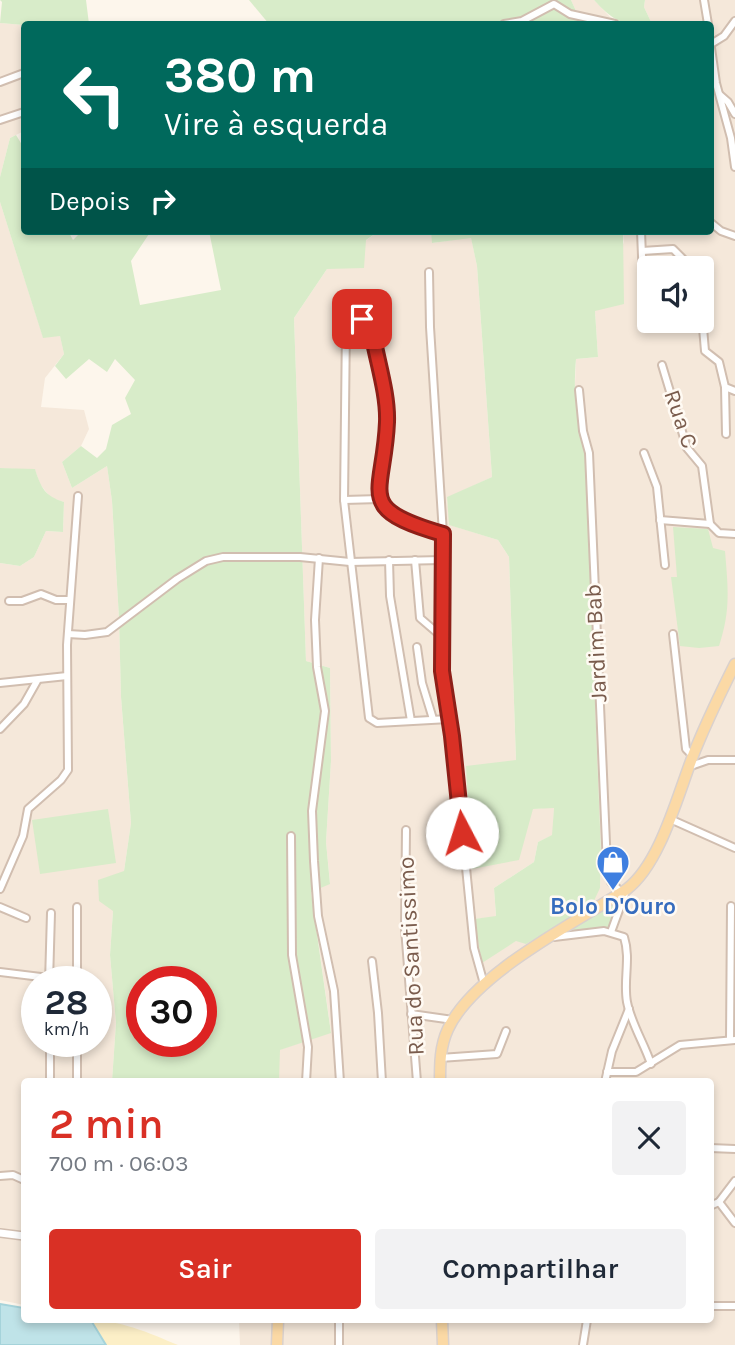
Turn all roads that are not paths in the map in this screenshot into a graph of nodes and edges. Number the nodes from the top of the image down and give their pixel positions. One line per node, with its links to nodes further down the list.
1 (705, 0): 4 (street)
2 (522, 21): 3 (street)
3 (602, 21)
4 (708, 21)
5 (735, 21): 6 (street)
6 (714, 41)
7 (21, 74): 8 (street)
8 (0, 82)
9 (714, 85): 10 (street)
10 (719, 94): 12 (street); 14 (street)
11 (21, 113): 13 (street)
12 (735, 114)
13 (0, 120)
14 (735, 167)
15 (714, 226): 17 (street)
16 (641, 235): 18 (street)
17 (735, 236)
18 (642, 251): 19 (street); 20 (street)
19 (642, 256)
20 (680, 256)
21 (429, 272): 34 (street)
22 (703, 333): 24 (street)
23 (662, 365): 33 (street, Rua C)
24 (725, 387): 26 (street); 27 (street)
25 (579, 390): 66 (street, Jardim Bab)
26 (735, 391)
27 (726, 434)
28 (644, 453): 32 (street, Rua C)
29 (78, 496): 42 (street)
30 (380, 499): 31 (street); 31 (street); 34 (street)
31 (344, 500): 40 (street)
32 (660, 520): 33 (street); 41 (street, Rua C)
33 (710, 524): 35 (street)
34 (443, 534): 39 (street)
35 (735, 534)
36 (319, 558): 40 (street); 44 (street); 93 (street)
37 (389, 560): 38 (street); 40 (street); 54 (street)
38 (415, 560): 39 (street); 46 (street)
39 (442, 560): 46 (street)
40 (349, 562): 54 (street)
41 (664, 565)
42 (70, 600): 43 (street); 44 (street)
43 (9, 601)
44 (68, 634): 49 (street)
45 (673, 634): 56 (street)
46 (441, 636): 53 (street)
47 (417, 648): 52 (street)
48 (735, 664): 56 (main road)
49 (67, 676): 50 (street); 64 (street)
50 (37, 681): 51 (street); 55 (street)
51 (0, 683)
52 (433, 719): 53 (street); 54 (street)
53 (449, 719): 79 (street)
54 (411, 721)
55 (0, 729)
56 (694, 752): 57 (street); 59 (main road)
57 (708, 760): 58 (street); 59 (street)
58 (735, 760)
59 (688, 767): 60 (main road)
60 (669, 818): 63 (street); 66 (main road)
61 (406, 830): 81 (street, Rua do Santissimo)
62 (291, 836): 92 (street)
63 (735, 848)
64 (2, 879): 65 (street)
65 (0, 889)
66 (624, 891): 72 (street); 73 (main road)
67 (731, 906): 84 (street)
68 (0, 907): 71 (street)
69 (77, 907): 76 (street)
70 (51, 913): 75 (street)
71 (26, 918)
72 (611, 932): 73 (street); 80 (street)
73 (552, 937): 79 (main road)
74 (372, 961): 94 (street)
75 (49, 966)
76 (77, 966)
77 (0, 972): 78 (street)
78 (21, 975)
79 (484, 984): 82 (main road)
80 (629, 1009): 88 (street); 89 (street)
81 (411, 1014): 82 (street); 95 (street, Rua do Santissimo)
82 (453, 1020): 87 (main road)
83 (506, 1031): 87 (street)
84 (732, 1040): 88 (street)
85 (50, 1057): 90 (street)
86 (77, 1057): 91 (street)
87 (440, 1058): 96 (main road)
88 (650, 1064): 89 (street)
89 (607, 1072): 97 (street)
90 (50, 1078)
91 (77, 1078)
92 (306, 1078)
93 (340, 1078)
94 (382, 1078)
95 (417, 1078)
96 (440, 1078)
97 (606, 1078)
98 (714, 1148): 99 (street)
99 (735, 1149)
100 (0, 1176): 101 (street)
101 (21, 1179)
102 (735, 1181): 103 (street)
103 (719, 1202): 104 (street); 105 (street)
104 (714, 1204)
105 (735, 1223)
106 (0, 1233): 107 (street)
107 (21, 1236)
108 (714, 1306): 109 (street)
109 (735, 1306)
110 (278, 1323): 114 (main road)
111 (339, 1323): 115 (street)
112 (442, 1323): 116 (main road)
113 (587, 1323): 117 (street)
114 (277, 1345)
115 (339, 1345)
116 (443, 1345)
117 (583, 1345)

